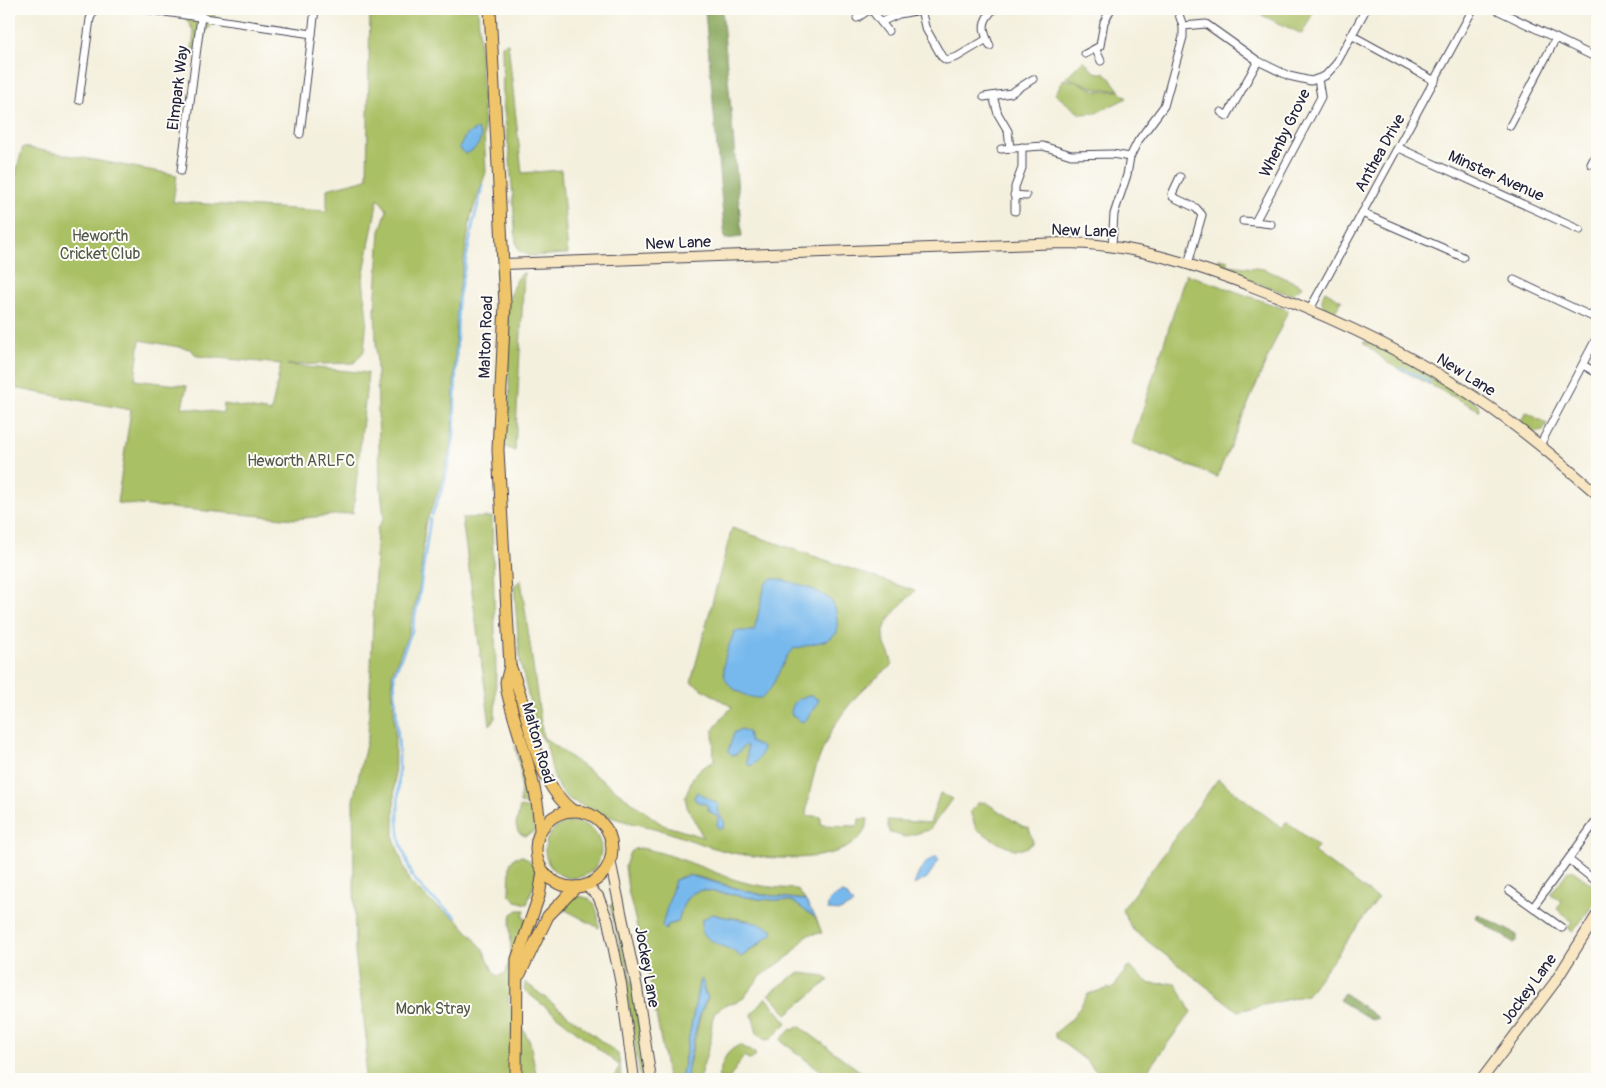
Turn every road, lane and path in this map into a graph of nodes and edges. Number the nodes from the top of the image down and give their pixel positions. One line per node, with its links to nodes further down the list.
1 (94, 9): 32 (street)
2 (145, 9): 14 (street)
3 (202, 9): 14 (street, Elmpark Way)
4 (314, 9): 19 (street)
5 (490, 9): 55 (main road, Malton Road)
6 (871, 9): 15 (street); 16 (street)
7 (921, 9): 8 (street); 16 (street)
8 (994, 9)
9 (1111, 9): 22 (street)
10 (1177, 9): 17 (street)
11 (1366, 9): 20 (street, Whenby Grove)
12 (1473, 9): 29 (street, Anthea Drive)
13 (1495, 9): 21 (street)
14 (201, 17): 19 (street); 43 (street, Elmpark Way)
15 (857, 18)
16 (881, 22): 18 (street)
17 (1183, 26): 26 (street); 41 (street)
18 (888, 31)
19 (312, 34): 35 (street)
20 (1351, 36): 28 (street, Whenby Grove); 29 (street)
21 (1556, 38): 24 (street); 34 (street)
22 (1096, 50): 23 (street); 25 (street)
23 (1085, 54)
24 (1597, 58)
25 (1101, 61)
26 (1258, 61): 28 (street); 33 (street)
27 (1033, 79): 30 (street)
28 (1318, 79): 50 (street, Whenby Grove)
29 (1435, 81): 38 (street, Anthea Drive)
30 (992, 96): 31 (street); 37 (street)
31 (984, 97)
32 (79, 100)
33 (1224, 116)
34 (1510, 126)
35 (300, 134)
36 (1022, 147): 37 (street); 41 (street); 45 (street)
37 (1010, 148): 39 (street)
38 (1399, 148): 48 (street, Anthea Drive); 52 (street, Minster Avenue)
39 (1001, 149)
40 (1597, 152): 42 (street)
41 (1130, 157): 53 (street)
42 (1591, 164)
43 (181, 171)
44 (1180, 177): 56 (street)
45 (1014, 195): 46 (street); 47 (street)
46 (1026, 196)
47 (1015, 211)
48 (1362, 213): 54 (street); 58 (street, Anthea Drive)
49 (1243, 221): 50 (street)
50 (1255, 222): 51 (street)
51 (1271, 224)
52 (1580, 230)
53 (1112, 245): 55 (street, New Lane); 56 (street, New Lane)
54 (1463, 257)
55 (504, 264): 65 (main road, Malton Road)
56 (1188, 264): 58 (street, New Lane)
57 (1514, 279): 59 (street)
58 (1310, 309): 63 (street, New Lane)
59 (1597, 319)
60 (1597, 337): 61 (street)
61 (1583, 365): 62 (street); 63 (street)
62 (1597, 373)
63 (1540, 445): 64 (street, New Lane)
64 (1597, 494)
65 (510, 666): 66 (main road, Malton Road); 68 (main road, Malton Road)
66 (573, 811): 68 (main road); 69 (main road)
67 (1596, 822): 70 (street)
68 (540, 830): 71 (main road)
69 (610, 860): 73 (main road); 81 (street, Jockey Lane)
70 (1569, 860): 72 (street); 75 (street)
71 (543, 871): 73 (main road); 78 (main road)
72 (1597, 882)
73 (580, 886): 78 (main road); 80 (street, Jockey Lane)
74 (1509, 890): 75 (street)
75 (1534, 906): 77 (street)
76 (1597, 915): 82 (street, Jockey Lane)
77 (1562, 928)
78 (518, 978): 79 (main road)
79 (516, 1079)
80 (634, 1079)
81 (651, 1079)
82 (1482, 1079)

